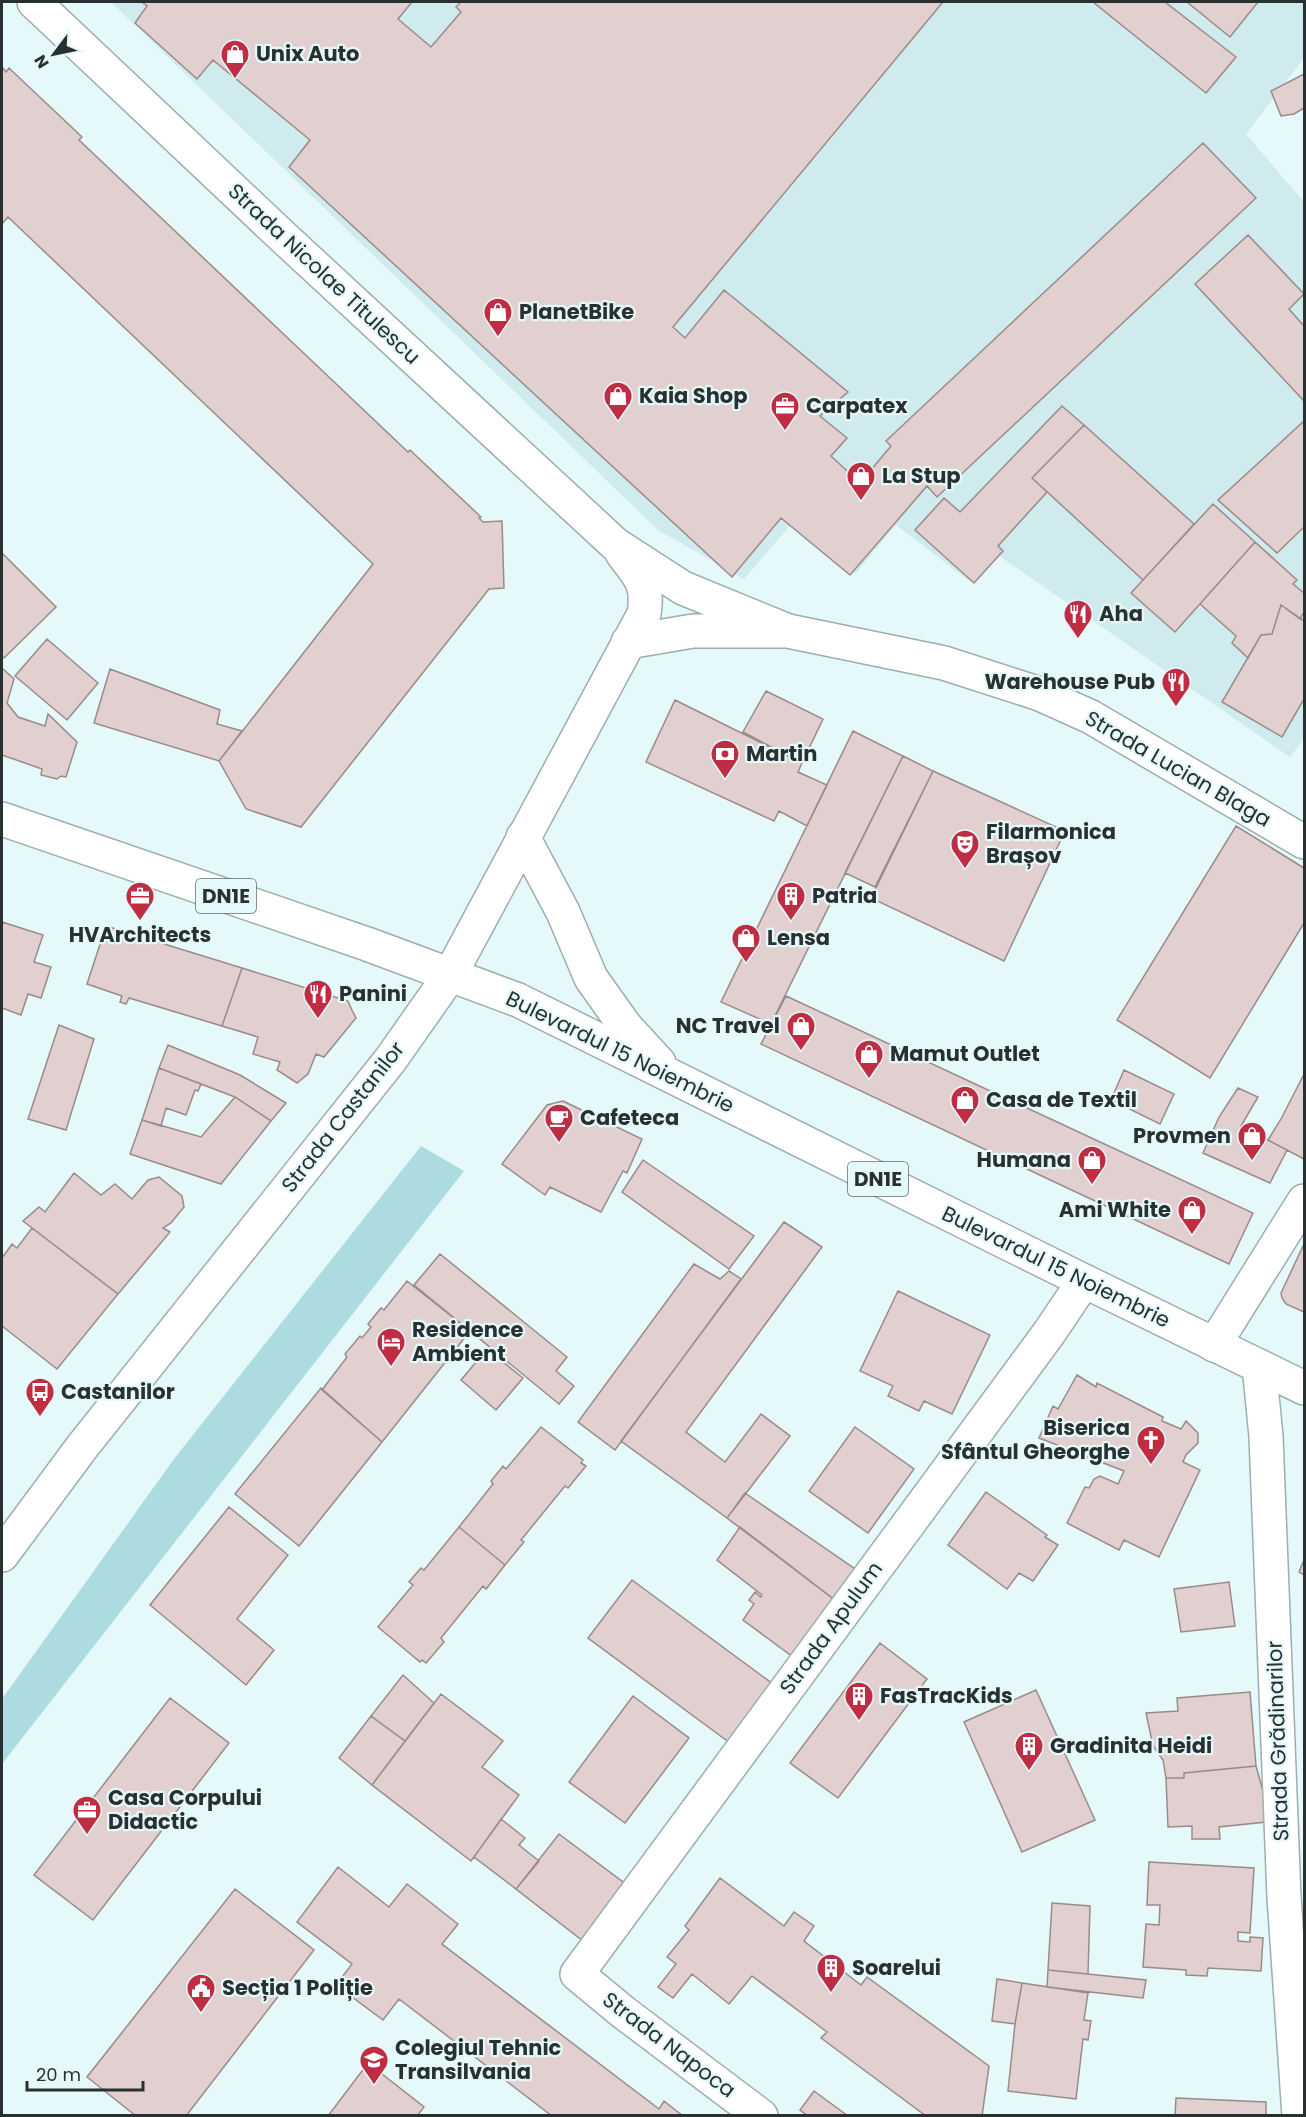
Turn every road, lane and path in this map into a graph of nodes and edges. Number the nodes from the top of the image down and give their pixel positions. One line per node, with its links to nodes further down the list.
1 (34, 2): 2 (street, Strada Nicolae Titulescu)
2 (615, 544): 3 (street, Strada Nicolae Titulescu); 4 (street, Strada Nicolae Titulescu)
3 (788, 631): 4 (street, Strada Lucian Blaga); 7 (street, Strada Lucian Blaga)
4 (628, 642): 6 (street, Strada Castanilor)
5 (2, 819): 8 (street, Bulevardul 15 Noiembrie / DN1E)
6 (523, 837): 8 (street, Strada Castanilor); 9 (street)
7 (1305, 842)
8 (450, 975): 9 (street, Bulevardul 15 Noiembrie / DN1E); 15 (street, Strada Castanilor)
9 (673, 1078): 11 (street, Bulevardul 15 Noiembrie / DN1E)
10 (1305, 1202): 12 (street)
11 (1084, 1281): 12 (street, Bulevardul 15 Noiembrie / DN1E); 16 (street, Strada Apulum)
12 (1214, 1345): 13 (street, Bulevardul 15 Noiembrie / DN1E)
13 (1259, 1366): 14 (street, Bulevardul 15 Noiembrie / DN1E); 18 (street, Strada Grădinarilor)
14 (1305, 1388)
15 (2, 1555)
16 (577, 1974): 17 (street, Strada Napoca)
17 (761, 2115)
18 (1299, 2115)

